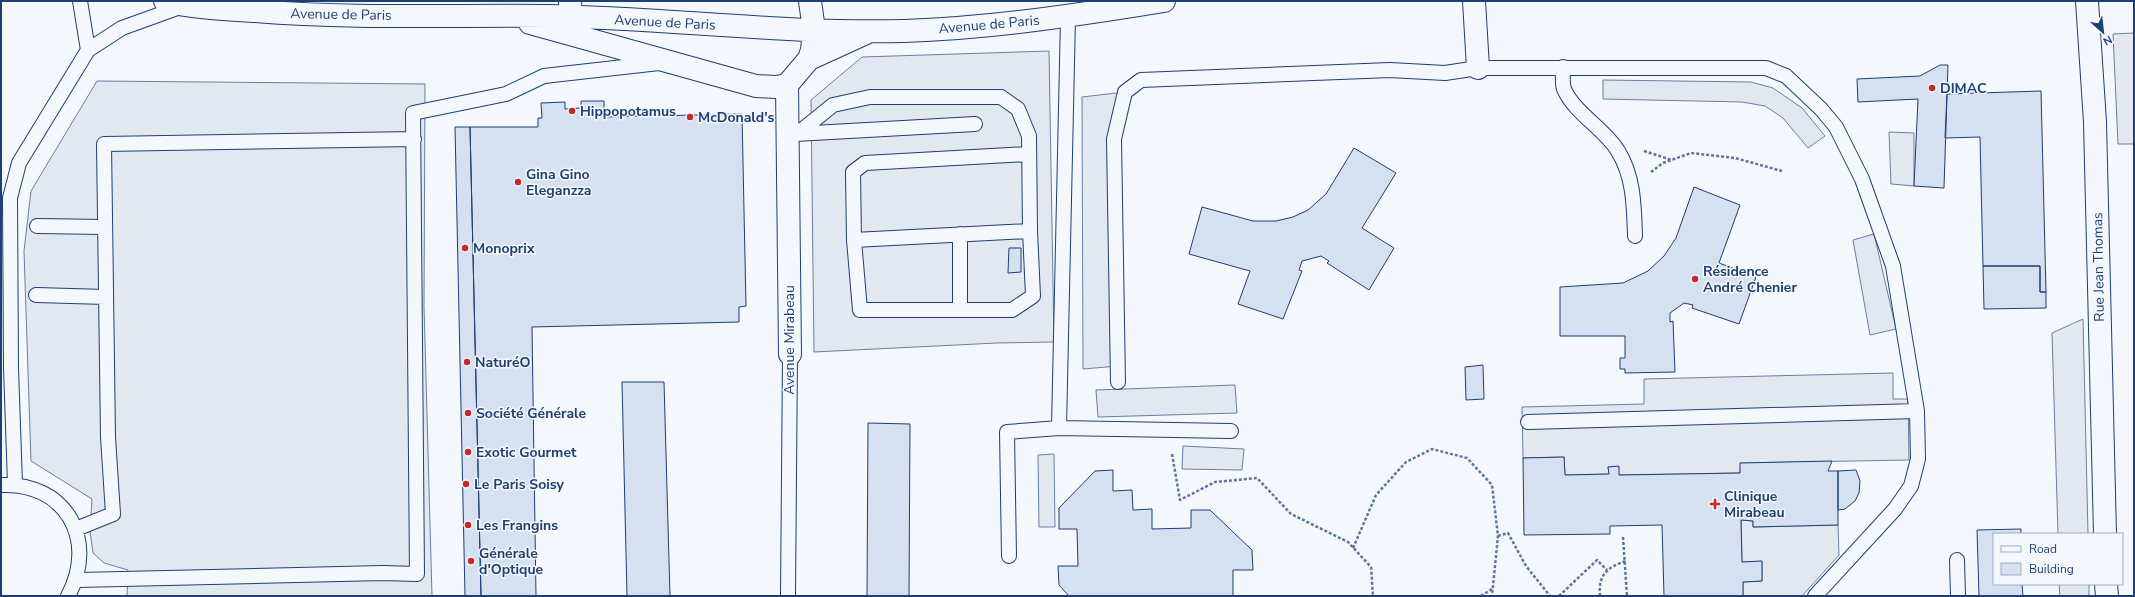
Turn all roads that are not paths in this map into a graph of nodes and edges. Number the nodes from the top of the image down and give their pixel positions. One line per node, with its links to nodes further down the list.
1 (80, 1): 12 (lane)
2 (810, 1): 10 (main road)
3 (1164, 1): 9 (main road, Avenue de Paris)
4 (1474, 1): 15 (main road)
5 (2087, 1): 39 (main road, Rue Jean Thomas)
6 (175, 3): 8 (main road, Avenue de Paris); 12 (lane)
7 (571, 9): 8 (main road, Avenue de Paris); 10 (main road, Avenue de Paris)
8 (506, 16): 14 (main road)
9 (1068, 17): 11 (main road, Avenue de Paris); 35 (lane)
10 (814, 30): 11 (main road, Avenue de Paris); 13 (main road)
11 (871, 30): 13 (main road)
12 (88, 50): 37 (lane)
13 (809, 59): 17 (main road)
14 (668, 61): 17 (main road); 20 (lane)
15 (1478, 68): 16 (lane); 32 (lane)
16 (1563, 68): 26 (lane); 33 (lane)
17 (787, 85): 19 (main road, Avenue Mirabeau)
18 (975, 124): 19 (lane)
19 (792, 134): 21 (lane); 31 (main road, Avenue Mirabeau)
20 (414, 139): 23 (lane); 42 (lane)
21 (1028, 154): 24 (lane); 27 (lane)
22 (37, 226): 23 (lane)
23 (105, 227): 29 (lane)
24 (1030, 231): 25 (lane); 30 (lane)
25 (960, 234): 27 (lane); 30 (lane)
26 (1635, 236)
27 (854, 240): 30 (lane)
28 (36, 295): 29 (lane)
29 (106, 297): 38 (lane)
30 (960, 310)
31 (790, 354): 45 (lane, Avenue Mirabeau)
32 (1118, 382)
33 (1917, 411): 34 (lane); 46 (lane)
34 (1528, 422)
35 (1059, 428): 36 (lane); 40 (lane)
36 (1231, 431)
37 (8, 484): 38 (lane)
38 (76, 529): 42 (lane)
39 (2105, 533)
40 (1009, 556)
41 (1957, 560): 47 (lane)
42 (77, 580): 44 (lane)
43 (2106, 585): 48 (main road)
44 (68, 596)
45 (788, 596)
46 (1816, 596)
47 (1958, 596)
48 (2107, 596)

